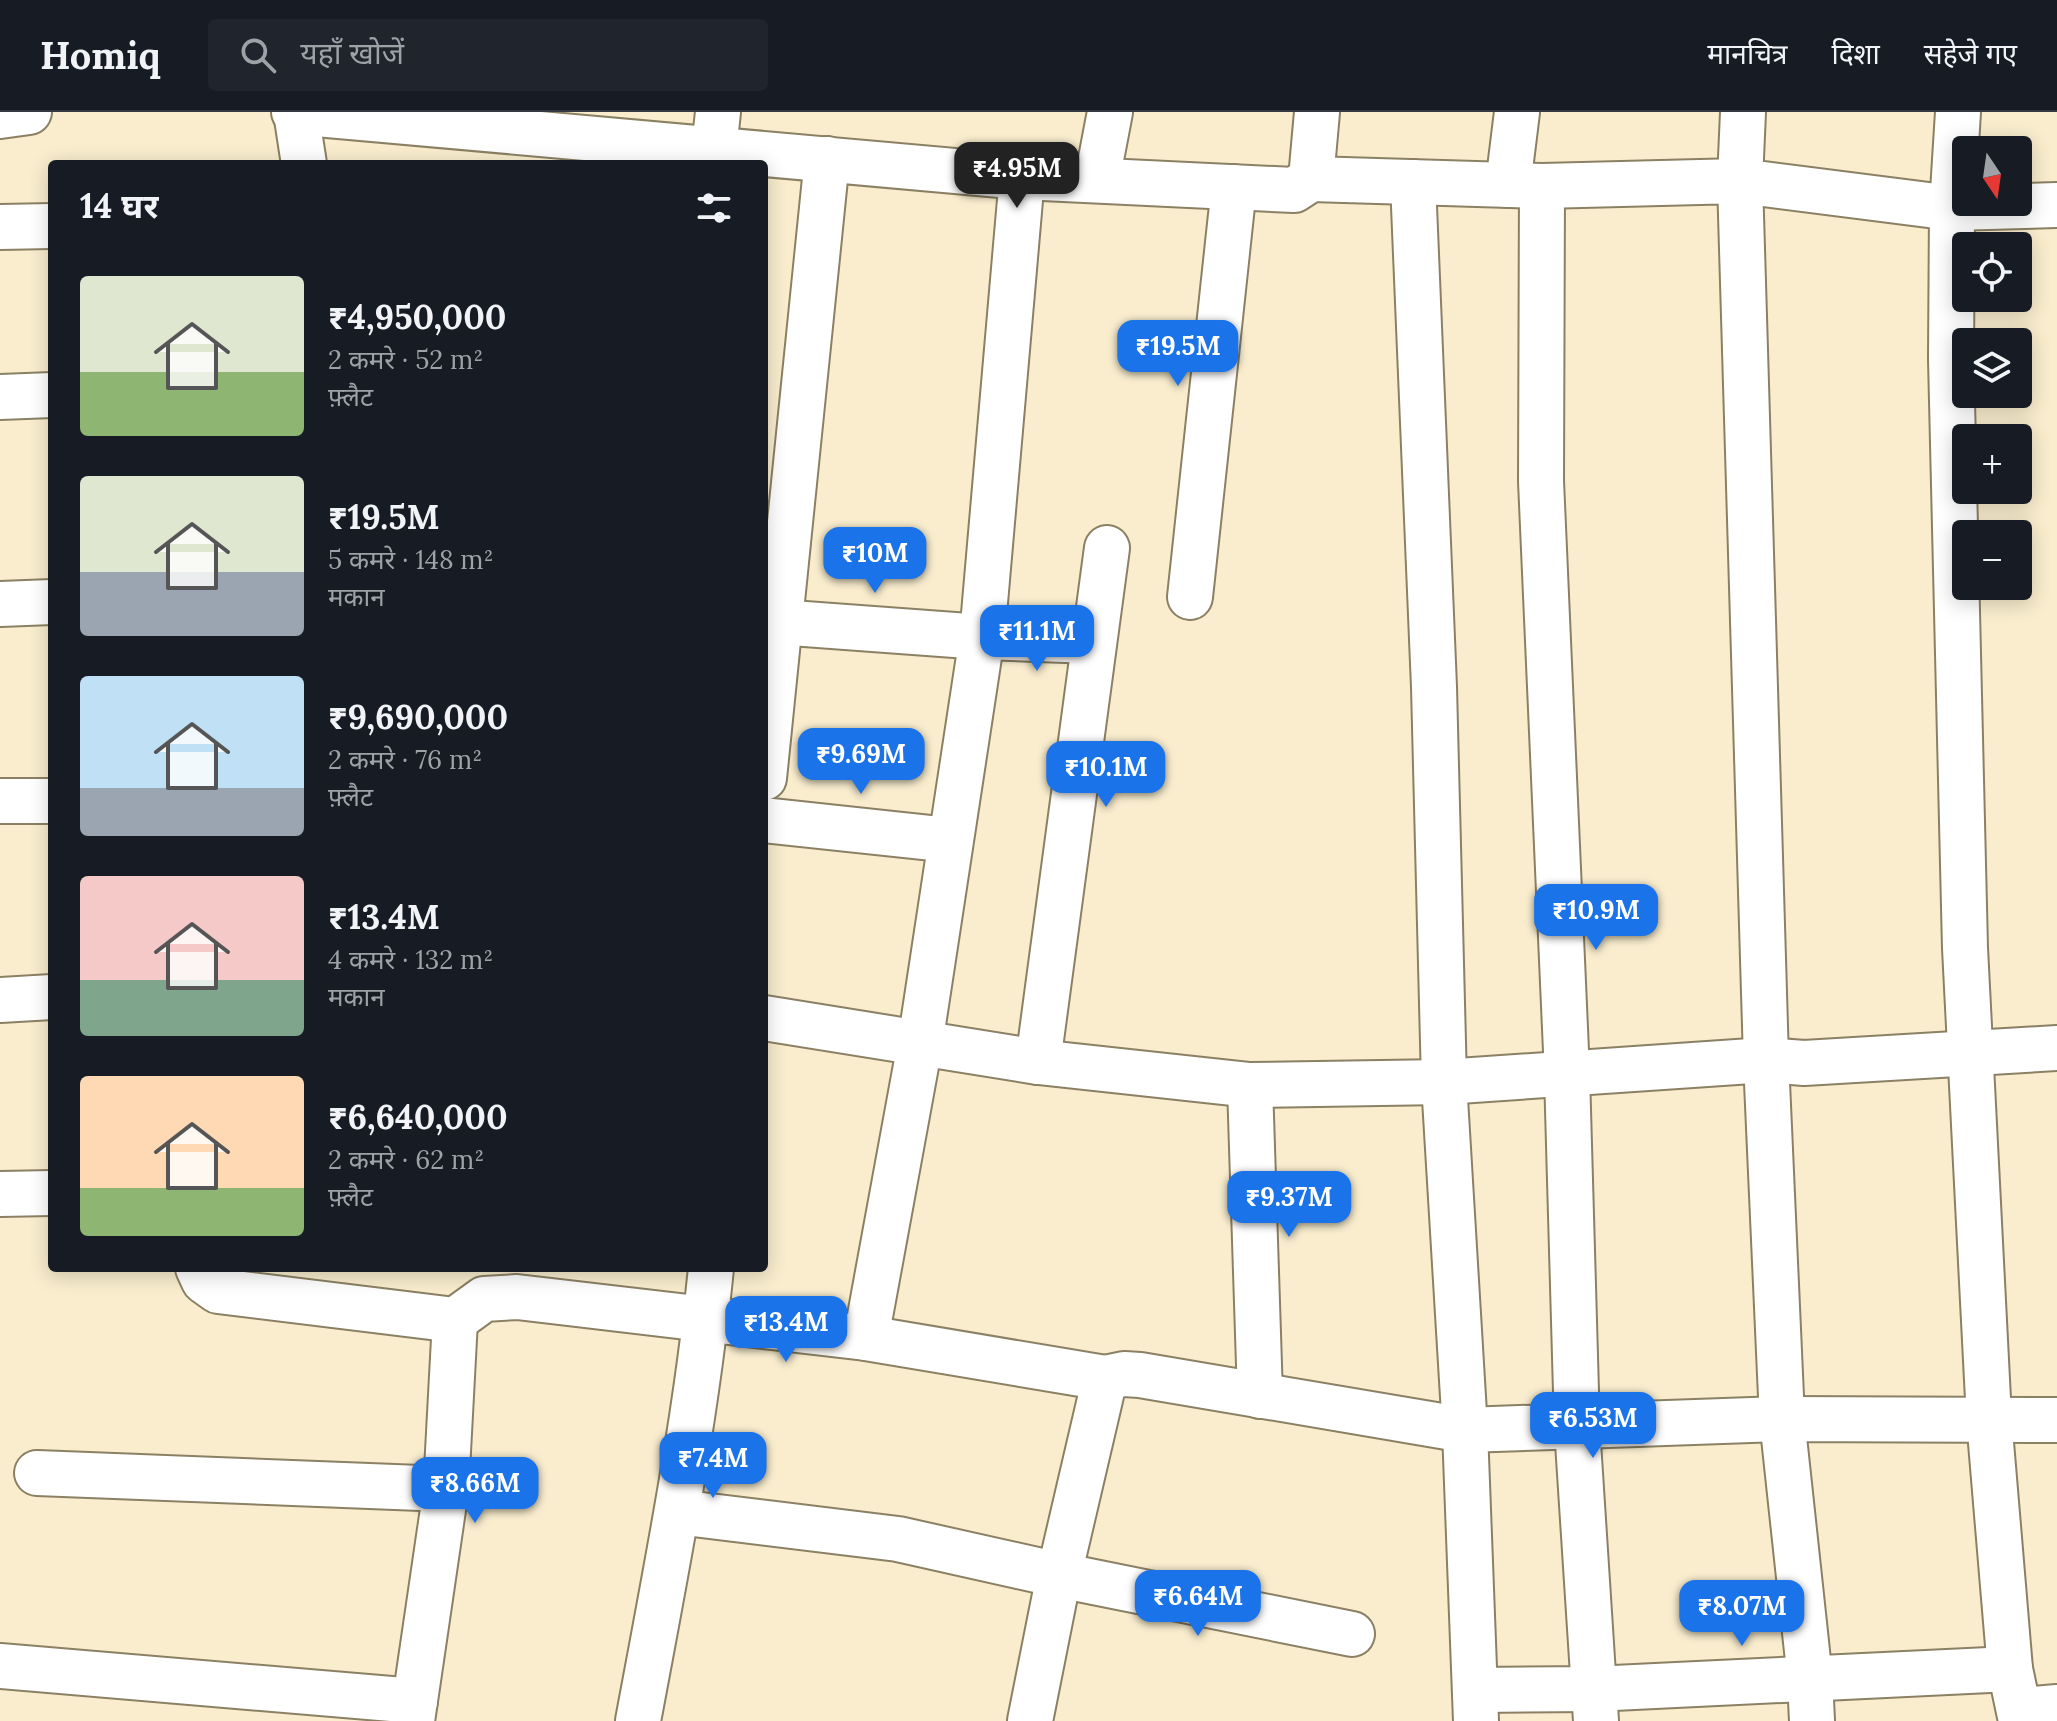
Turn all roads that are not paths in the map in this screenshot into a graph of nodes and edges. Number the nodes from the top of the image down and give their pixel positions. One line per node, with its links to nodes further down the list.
1 (29, 112): 8 (street)
2 (295, 112): 9 (street); 14 (street)
3 (1110, 112): 17 (street)
4 (1317, 112): 16 (street)
5 (1517, 112): 20 (street)
6 (1743, 112): 18 (street)
7 (1958, 112): 11 (street)
8 (0, 116)
9 (517, 122): 12 (street)
10 (716, 131): 12 (street); 13 (street)
11 (1956, 136)
12 (641, 154)
13 (827, 159): 15 (street); 33 (street)
14 (303, 160)
15 (1022, 177): 17 (street); 34 (street)
16 (1311, 179): 19 (street); 21 (street)
17 (1097, 180): 21 (street)
18 (1740, 181): 20 (street); 24 (street); 47 (street)
19 (1413, 182): 20 (street); 50 (street)
20 (1525, 185): 49 (street)
21 (1234, 187): 30 (street)
22 (2057, 205): 23 (street)
23 (2032, 206)
24 (1952, 208): 46 (street)
25 (48, 226): 26 (street)
26 (0, 227)
27 (48, 395): 28 (street)
28 (0, 397)
29 (1107, 548): 35 (street)
30 (1190, 597)
31 (48, 602): 32 (street)
32 (0, 604)
33 (773, 622): 34 (street); 36 (street)
34 (982, 637): 35 (street); 40 (street)
35 (1094, 641): 48 (street)
36 (768, 709)
37 (0, 801): 38 (street)
38 (48, 801)
39 (768, 820): 40 (street)
40 (950, 840): 44 (street)
41 (48, 997): 42 (street)
42 (0, 1000)
43 (768, 1019): 44 (street)
44 (920, 1044): 48 (street); 59 (street)
45 (2057, 1048): 46 (street)
46 (1971, 1053): 47 (street); 63 (street)
47 (1766, 1060): 49 (street); 62 (street)
48 (1038, 1062): 51 (street)
49 (1567, 1074): 50 (street); 65 (street)
50 (1444, 1082): 51 (street); 66 (street)
51 (1250, 1085): 61 (street)
52 (48, 1193): 53 (street)
53 (0, 1194)
54 (200, 1272): 57 (street)
55 (711, 1272): 58 (street)
56 (572, 1286): 57 (street); 58 (street)
57 (455, 1320): 68 (street)
58 (706, 1321): 59 (street); 69 (street)
59 (866, 1338): 60 (street)
60 (1105, 1378): 61 (street); 70 (street)
61 (1260, 1396): 66 (street)
62 (1782, 1419): 63 (street); 65 (street); 73 (street)
63 (1989, 1419): 64 (street); 74 (street)
64 (2057, 1420)
65 (1577, 1427): 66 (street); 75 (street)
66 (1465, 1430): 76 (street)
67 (37, 1473): 68 (street)
68 (446, 1489): 77 (street)
69 (677, 1512): 70 (street); 78 (street)
70 (1059, 1575): 71 (street); 79 (street)
71 (1352, 1634)
72 (0, 1666): 77 (street)
73 (1811, 1700): 74 (street); 75 (street)
74 (2027, 1702)
75 (1594, 1705): 76 (street)
76 (1476, 1706)
77 (413, 1711)
78 (638, 1721)
79 (1030, 1721)

